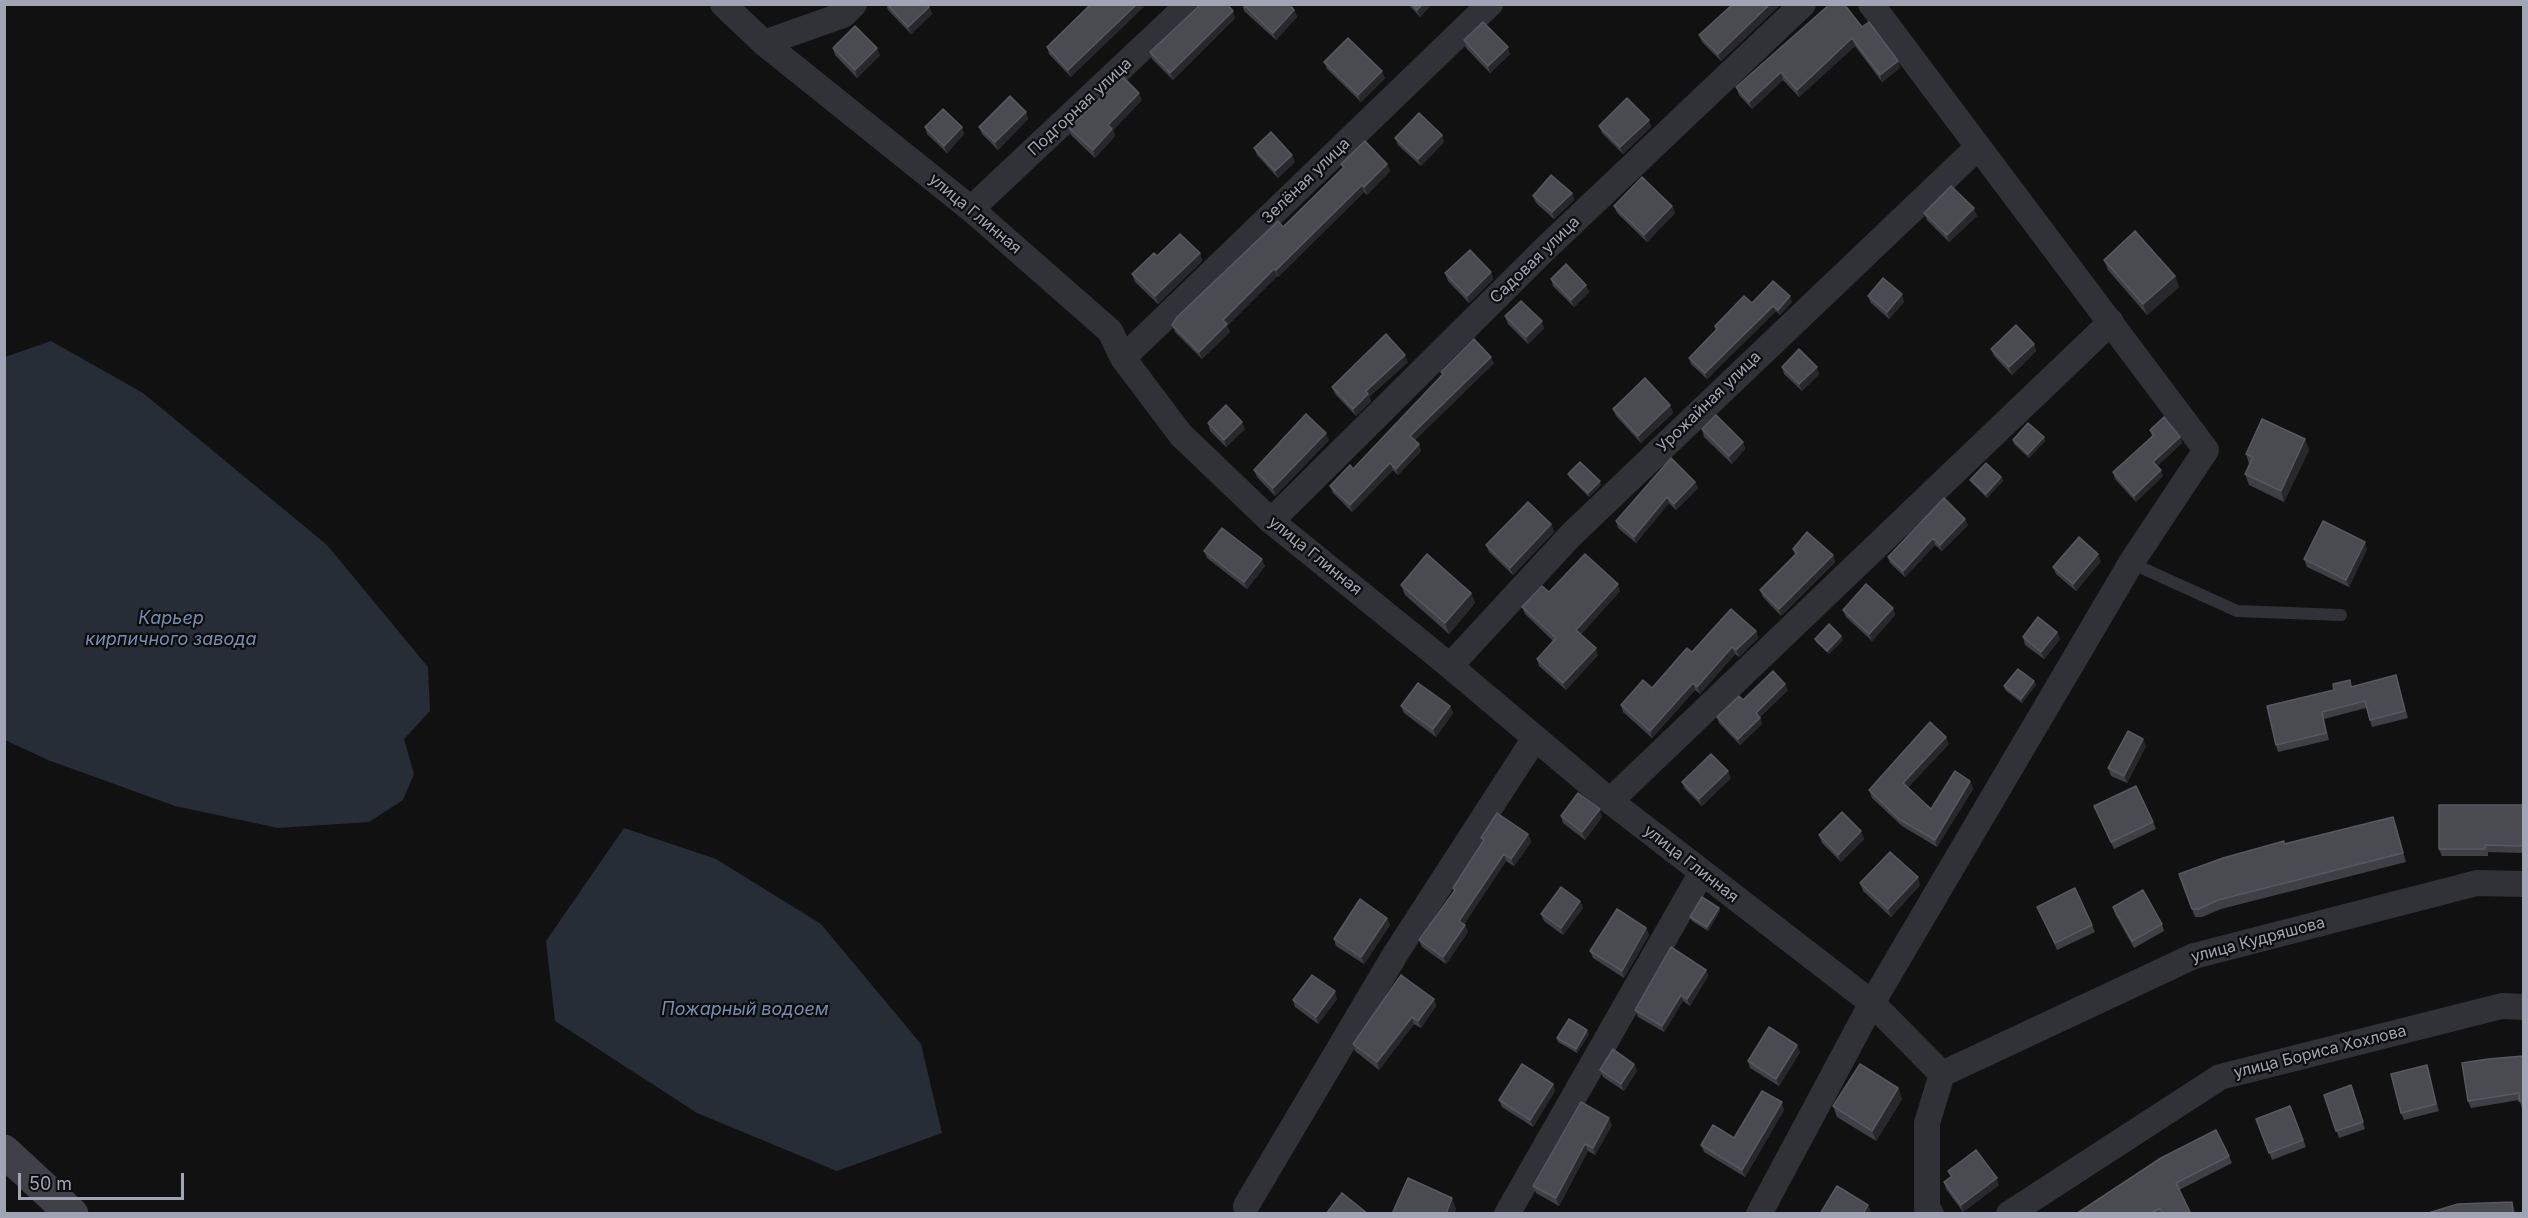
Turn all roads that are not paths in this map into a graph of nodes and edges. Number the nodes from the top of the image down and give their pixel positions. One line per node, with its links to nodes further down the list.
1 (723, 4): 7 (street, улица Глинная)
2 (854, 4): 7 (street)
3 (1189, 4): 9 (street, Подгорная улица)
4 (1490, 4): 11 (street, Зелёная улица)
5 (1803, 4): 12 (street, Садовая улица)
6 (1871, 4): 8 (street)
7 (764, 43): 9 (street, улица Глинная)
8 (1977, 148): 10 (street); 15 (street, Урожайная улица)
9 (971, 209): 11 (street, улица Глинная)
10 (2111, 322): 13 (street); 17 (street)
11 (1124, 358): 12 (street, улица Глинная)
12 (1271, 521): 15 (street, улица Глинная)
13 (2131, 563): 14 (lane); 20 (street)
14 (2341, 615)
15 (1450, 666): 16 (street, улица Глинная)
16 (1534, 738): 17 (street, улица Глинная); 24 (street)
17 (1610, 801): 18 (street, улица Глинная)
18 (1701, 873): 20 (street, улица Глинная); 26 (street)
19 (2523, 884): 22 (street, улица Кудряшова)
20 (1872, 1003): 22 (street, улица Глинная); 27 (street)
21 (2523, 1007): 29 (street, улица Бориса Хохлова)
22 (1942, 1074): 28 (street)
23 (4, 1151): 25 (main road)
24 (1246, 1206)
25 (72, 1214)
26 (1507, 1214)
27 (1759, 1214)
28 (1931, 1214)
29 (2009, 1214)

